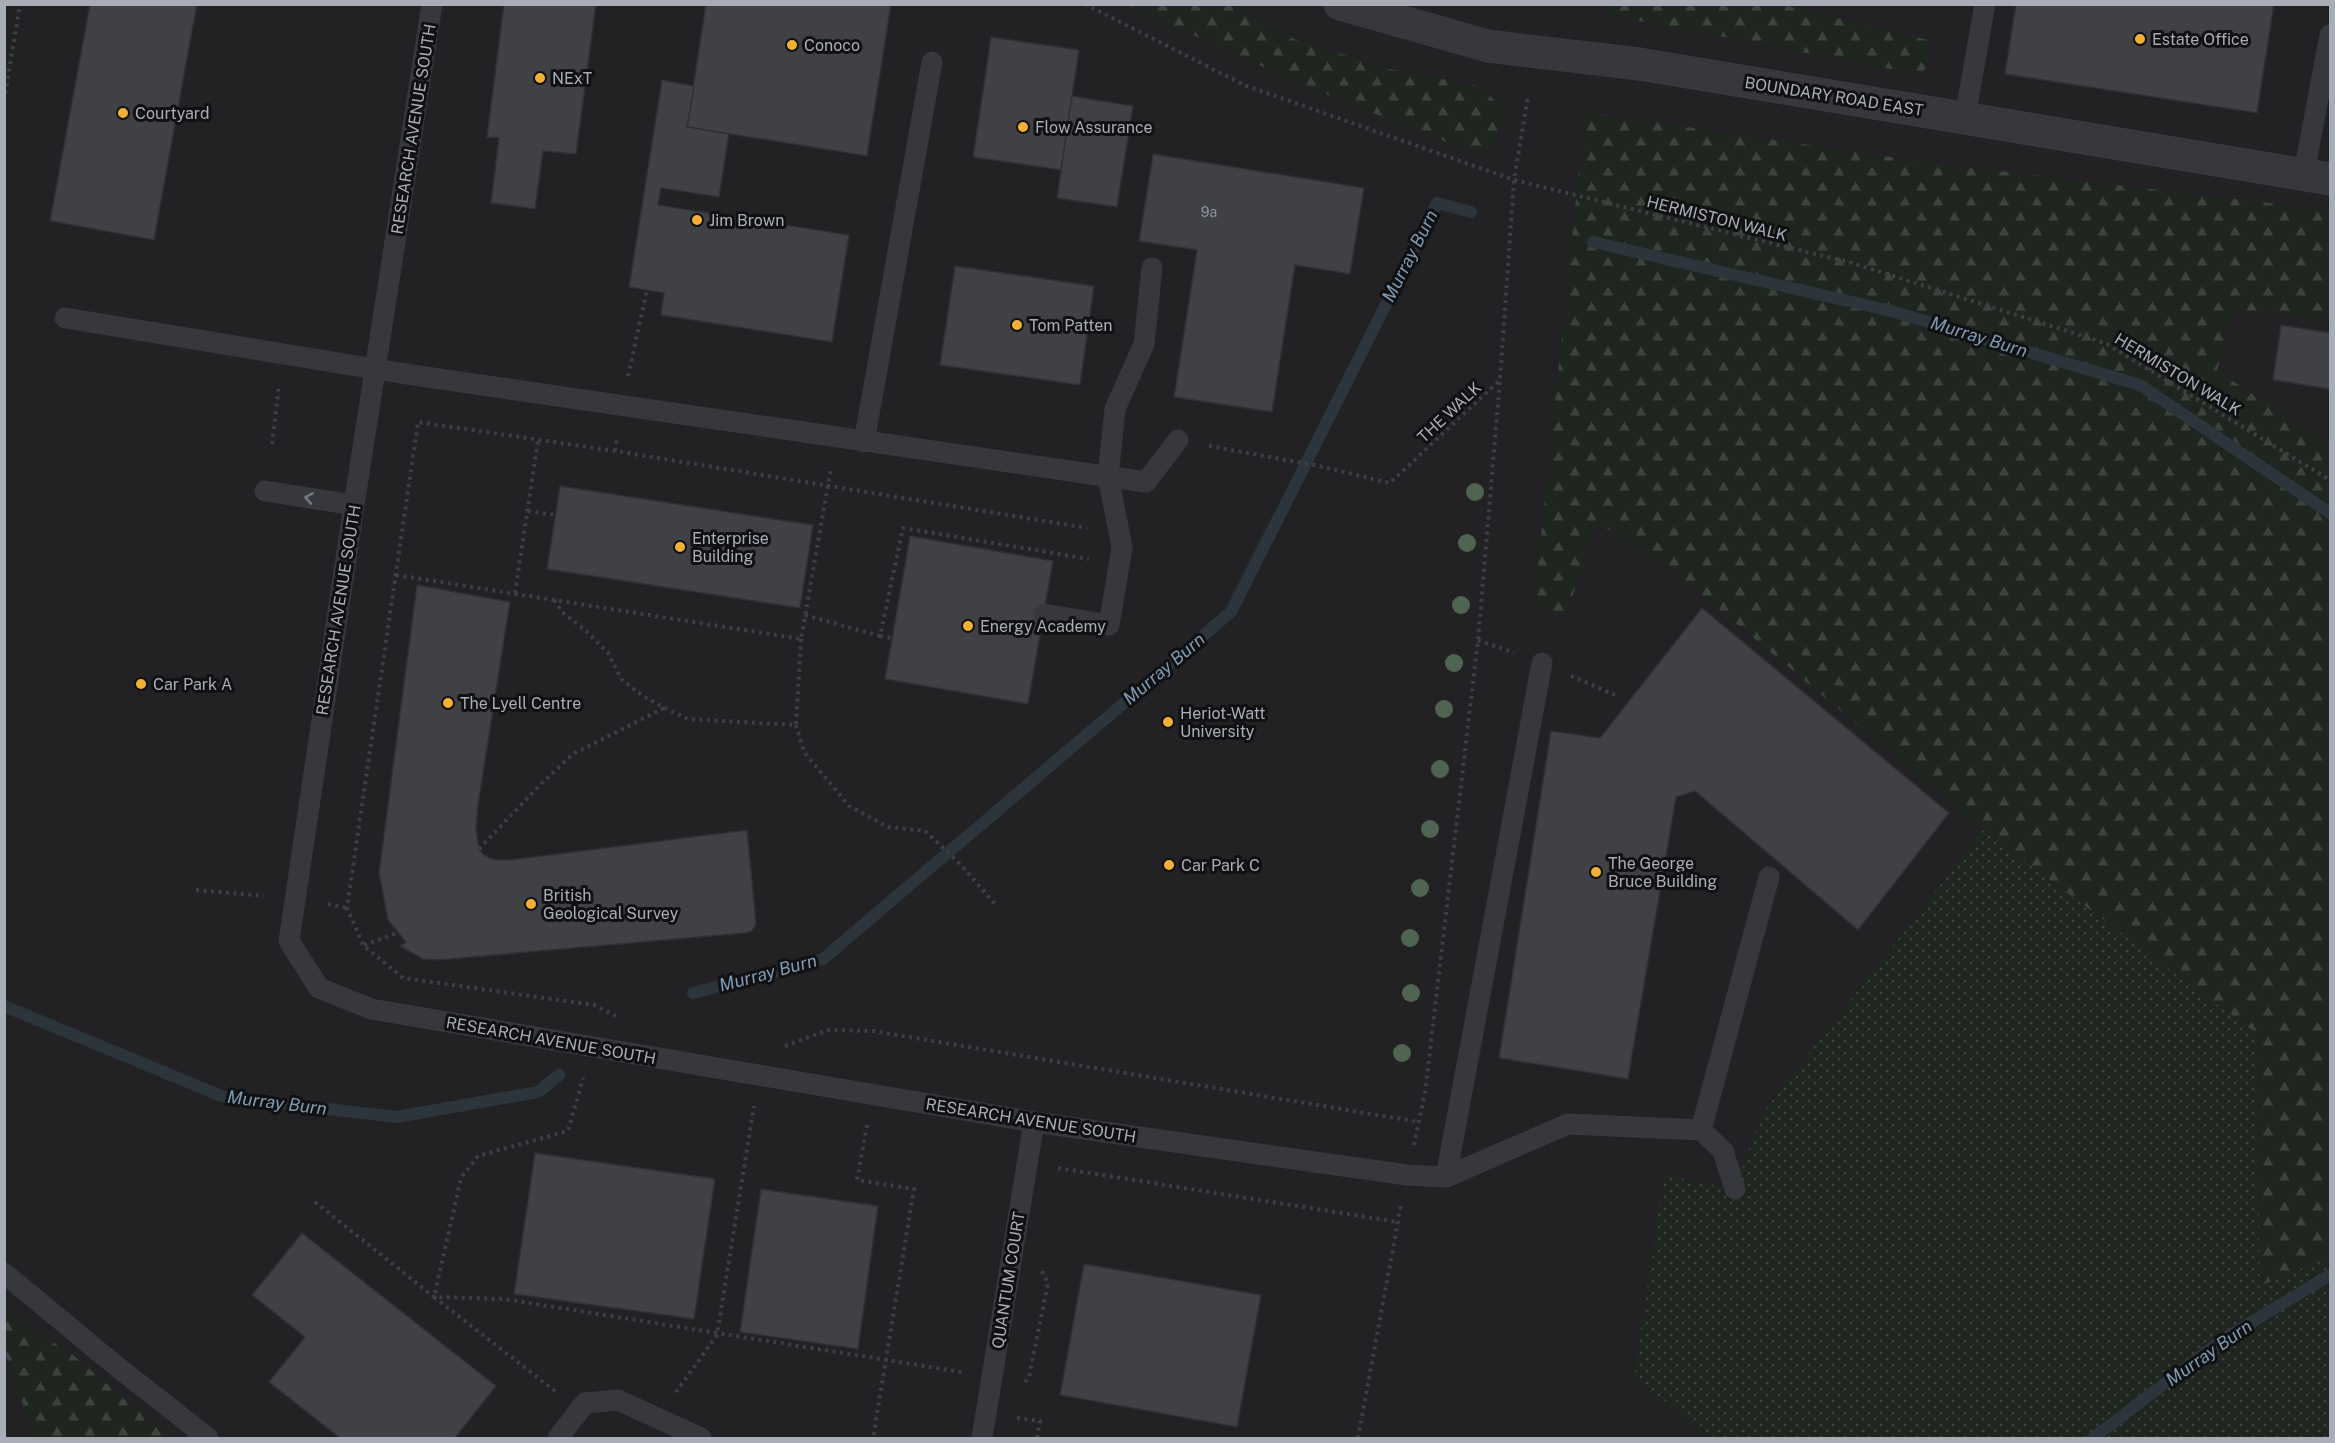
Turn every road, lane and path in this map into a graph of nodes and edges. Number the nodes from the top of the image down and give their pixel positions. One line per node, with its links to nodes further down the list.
1 (20, 4): 9 (path)
2 (432, 4): 17 (lane, RESEARCH AVENUE SOUTH)
3 (1085, 4): 12 (path, HERMISTON WALK)
4 (1340, 4): 10 (street, BOUNDARY ROAD EAST, bridge)
5 (1985, 4): 10 (lane)
6 (2331, 35): 11 (lane)
7 (932, 62): 23 (lane)
8 (1528, 97): 12 (path, THE WALK)
9 (4, 101)
10 (1965, 117): 11 (street, BOUNDARY ROAD EAST)
11 (2317, 176)
12 (1514, 180): 18 (path, THE WALK); 27 (path, HERMISTON WALK)
13 (1152, 268): 26 (lane)
14 (647, 290): 19 (path)
15 (65, 318): 16 (lane)
16 (282, 354): 17 (lane); 24 (path)
17 (376, 369): 19 (lane); 30 (lane, RESEARCH AVENUE SOUTH)
18 (1500, 380): 22 (path, THE WALK); 57 (path)
19 (621, 406): 20 (lane); 25 (path)
20 (836, 438): 23 (lane); 28 (path)
21 (538, 440): 25 (path); 31 (path); 35 (path)
22 (1178, 440): 26 (lane)
23 (864, 442): 26 (lane)
24 (272, 444)
25 (615, 451): 28 (path)
26 (1108, 476): 33 (lane)
27 (2331, 480)
28 (828, 486): 33 (path); 39 (path)
29 (265, 491): 30 (lane, one-way to 29)
30 (354, 505): 53 (lane, RESEARCH AVENUE SOUTH)
31 (528, 511): 32 (path); 36 (path)
32 (556, 515)
33 (1120, 533): 34 (lane)
34 (1119, 564): 38 (lane); 40 (path)
35 (395, 575): 36 (path); 50 (path)
36 (515, 593): 37 (path)
37 (554, 599): 42 (path); 44 (path)
38 (1044, 614)
39 (805, 615): 40 (path); 42 (path)
40 (880, 636): 41 (path)
41 (892, 638)
42 (801, 639): 45 (path)
43 (1542, 663): 61 (lane)
44 (665, 708): 45 (path); 46 (path)
45 (796, 725): 48 (path)
46 (479, 849)
47 (1769, 877): 58 (lane)
48 (996, 905)
49 (397, 933): 50 (path)
50 (363, 945): 51 (path)
51 (583, 1004): 52 (path); 53 (path)
52 (620, 1018)
53 (592, 1047): 54 (lane, RESEARCH AVENUE SOUTH); 67 (path)
54 (759, 1075): 55 (lane, RESEARCH AVENUE SOUTH); 57 (path); 68 (path)
55 (872, 1094): 56 (lane, RESEARCH AVENUE SOUTH); 69 (path)
56 (1034, 1122): 60 (lane, RESEARCH AVENUE SOUTH); 70 (lane, QUANTUM COURT)
57 (1419, 1122): 60 (path)
58 (1701, 1130): 61 (lane, RESEARCH AVENUE SOUTH); 62 (lane)
59 (1051, 1167): 64 (path)
60 (1407, 1175): 61 (lane, RESEARCH AVENUE SOUTH); 64 (path)
61 (1446, 1177)
62 (1735, 1189)
63 (315, 1202): 67 (path)
64 (1398, 1222): 81 (path)
65 (1039, 1264): 71 (path)
66 (4, 1273): 75 (lane)
67 (434, 1297): 68 (path); 72 (path)
68 (717, 1335): 69 (path); 74 (path)
69 (886, 1361): 70 (path); 78 (path)
70 (993, 1377): 79 (lane, QUANTUM COURT)
71 (1022, 1385)
72 (580, 1408): 74 (lane); 76 (lane)
73 (1006, 1416): 80 (path)
74 (657, 1418): 77 (lane)
75 (208, 1438)
76 (558, 1438)
77 (701, 1438)
78 (873, 1438)
79 (982, 1438)
80 (1037, 1438)
81 (1358, 1438)

